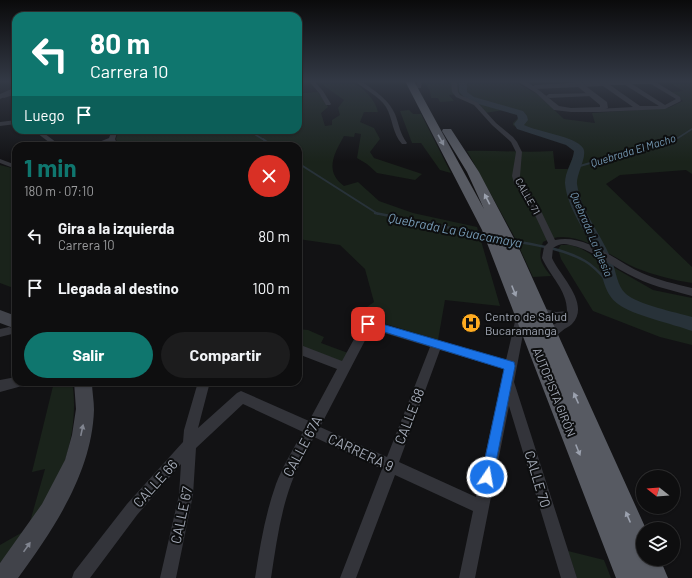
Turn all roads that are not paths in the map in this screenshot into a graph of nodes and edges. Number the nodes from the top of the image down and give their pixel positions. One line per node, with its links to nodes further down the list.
1 (389, 108): 16 (street)
2 (433, 108): 21 (highway, AUTOPISTA GIRÓN)
3 (480, 108): 19 (street, CALLE 71)
4 (557, 108): 5 (street)
5 (581, 108)
6 (609, 108): 7 (street)
7 (639, 108)
8 (12, 122): 9 (street)
9 (0, 124)
10 (42, 134): 13 (street)
11 (114, 134): 12 (street)
12 (112, 139): 14 (street); 15 (street)
13 (52, 142)
14 (103, 142)
15 (113, 142)
16 (404, 143)
17 (0, 161): 18 (street)
18 (12, 166)
19 (549, 248): 20 (street); 22 (street)
20 (692, 292)
21 (530, 311): 22 (street); 25 (highway, AUTOPISTA GIRÓN); 28 (street); 49 (highway, AUTOPISTA GIRÓN, one-way to 49)
22 (571, 314): 25 (street)
23 (0, 316): 24 (main road)
24 (8, 329)
25 (550, 338): 40 (highway, AUTOPISTA GIRÓN, one-way to 25)
26 (437, 344): 28 (street); 29 (street, CALLE 67A); 38 (street, CALLE 68)
27 (302, 351): 29 (street)
28 (510, 366): 30 (street)
29 (345, 367): 36 (street, CALLE 67A)
30 (507, 380): 39 (street); 48 (street, CALLE 70)
31 (12, 383): 32 (street)
32 (0, 386)
33 (83, 386): 42 (main road, one-way to 33)
34 (203, 386): 37 (street, CALLE 67)
35 (241, 397): 36 (street, CARRERA 9); 37 (street, CALLE 66)
36 (311, 429): 38 (street, CARRERA 9); 45 (street, CALLE 67A)
37 (190, 445): 43 (street, CALLE 66); 44 (street, CALLE 67)
38 (390, 466): 39 (street, CARRERA 9); 46 (street, CALLE 68)
39 (481, 507): 47 (street)
40 (636, 537)
41 (649, 566): 50 (highway)
42 (3, 578)
43 (80, 578)
44 (168, 578)
45 (263, 578)
46 (348, 578)
47 (467, 578)
48 (569, 578)
49 (630, 578)
50 (654, 578)

